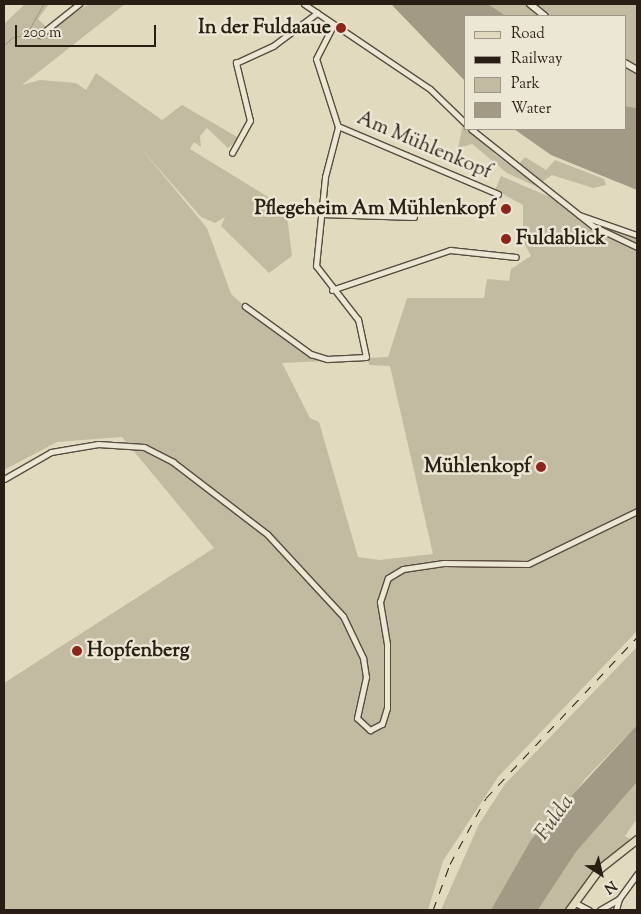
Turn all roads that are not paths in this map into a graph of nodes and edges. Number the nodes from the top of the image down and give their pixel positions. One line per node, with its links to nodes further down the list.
1 (79, 4): 7 (street)
2 (304, 4): 4 (street)
3 (530, 4): 5 (main road)
4 (317, 14): 6 (street); 13 (street)
5 (544, 15)
6 (333, 25): 10 (street); 11 (street)
7 (40, 34)
8 (626, 64): 9 (main road)
9 (637, 70)
10 (463, 121)
11 (338, 126): 14 (street, Am Mühlenkopf); 15 (street)
12 (472, 130): 16 (street)
13 (232, 152)
14 (498, 194)
15 (321, 214): 17 (street); 21 (street)
16 (579, 215): 18 (street); 19 (street)
17 (414, 217)
18 (637, 235)
19 (637, 247)
20 (516, 257): 21 (street)
21 (332, 290): 22 (street)
22 (245, 306)
23 (4, 478): 24 (street)
24 (637, 511)
25 (637, 839): 28 (main road)
26 (637, 874): 27 (street)
27 (619, 899): 31 (street); 32 (street)
28 (574, 902): 29 (main road); 30 (street)
29 (568, 910)
30 (589, 910)
31 (600, 910)
32 (616, 910)

